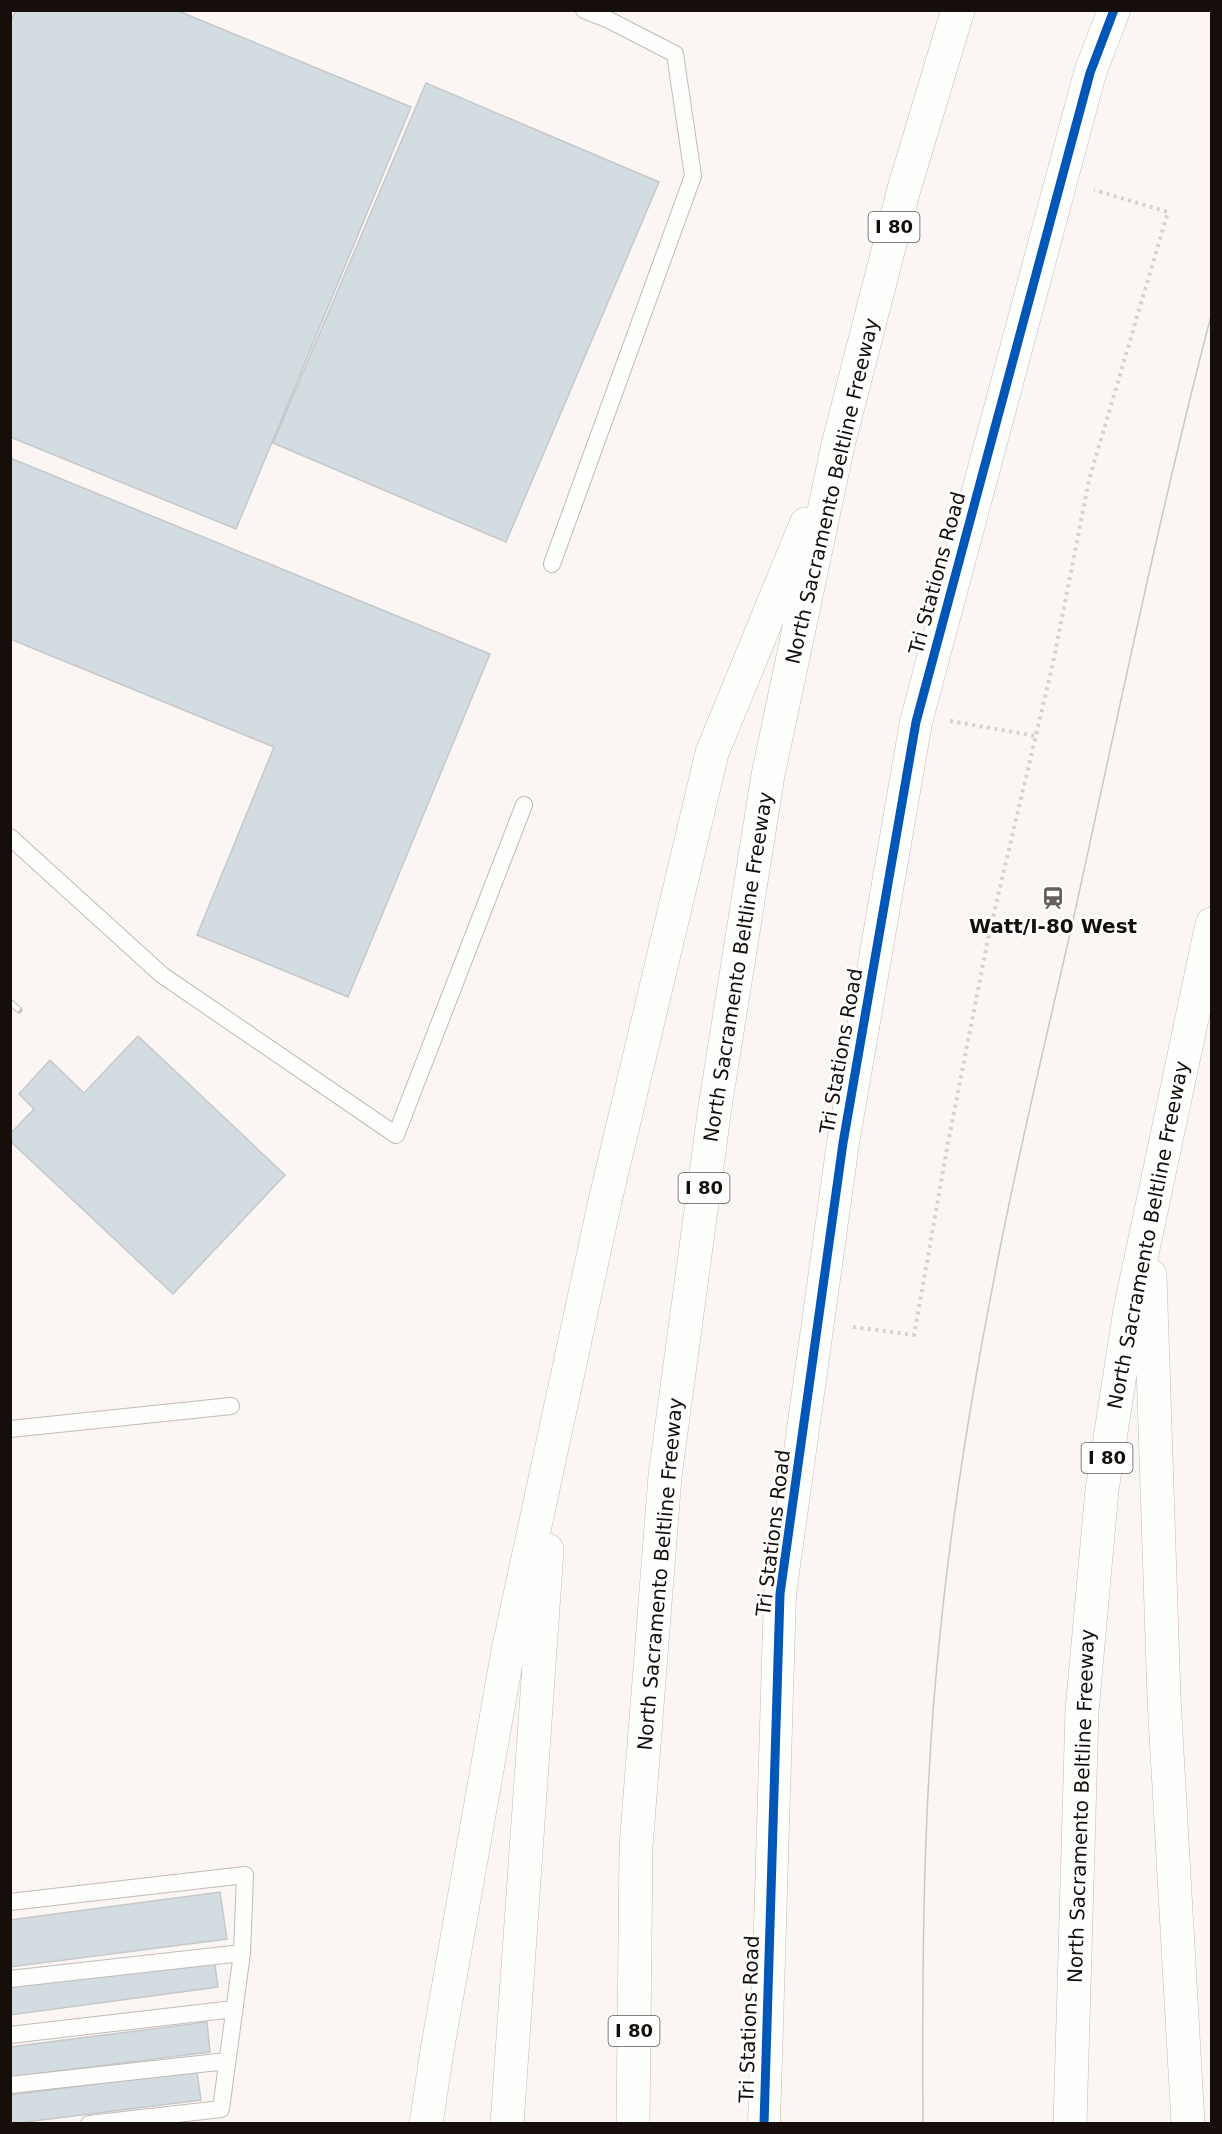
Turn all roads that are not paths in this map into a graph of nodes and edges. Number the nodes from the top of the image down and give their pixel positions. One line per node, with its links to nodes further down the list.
1 (584, 10): 4 (lane)
2 (958, 10): 5 (highway, North Sacramento Beltline Freeway / I 80)
3 (1114, 10): 25 (street, Tri Stations Road)
4 (609, 15): 6 (lane)
5 (838, 445): 13 (highway); 24 (highway, North Sacramento Beltline Freeway / I 80)
6 (552, 564)
7 (524, 805): 8 (lane)
8 (10, 837)
9 (1212, 924): 10 (highway, North Sacramento Beltline Freeway / I 80)
10 (1151, 1207): 26 (highway, North Sacramento Beltline Freeway / I 80); 27 (highway)
11 (231, 1406): 12 (lane)
12 (10, 1429)
13 (555, 1435): 22 (highway); 23 (highway)
14 (10, 1902): 15 (lane)
15 (242, 1953): 16 (lane); 17 (lane)
16 (10, 1979)
17 (234, 2009): 18 (lane); 19 (lane)
18 (10, 2035)
19 (228, 2061): 20 (lane); 21 (lane)
20 (10, 2085)
21 (89, 2124)
22 (426, 2124)
23 (507, 2124)
24 (633, 2124)
25 (764, 2124)
26 (1070, 2124)
27 (1188, 2124)

